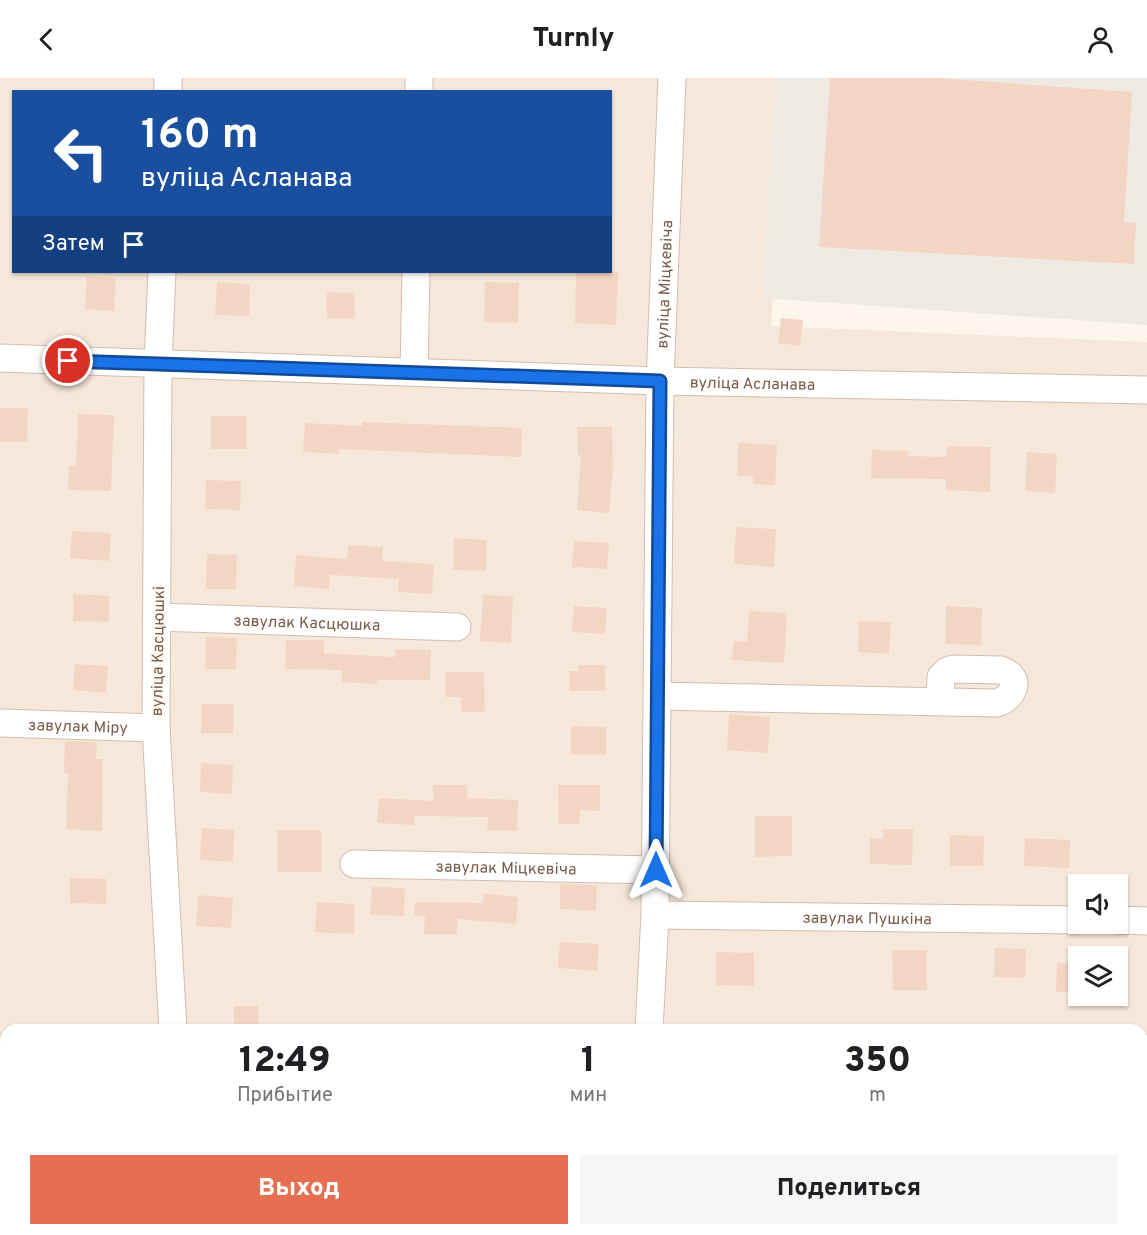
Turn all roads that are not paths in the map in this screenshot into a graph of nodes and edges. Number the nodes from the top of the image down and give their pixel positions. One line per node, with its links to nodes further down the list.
1 (672, 78): 7 (street, вуліца Міцкевіча)
2 (162, 273): 5 (street, вуліца Касцюшкі)
3 (416, 273): 6 (street)
4 (0, 358): 5 (street, вуліца Асланава)
5 (158, 365): 6 (street, вуліца Асланава); 9 (street, вуліца Касцюшкі)
6 (414, 372): 7 (street, вуліца Асланава)
7 (660, 381): 8 (street, вуліца Асланава); 11 (street, вуліца Міцкевіча)
8 (1147, 390)
9 (158, 617): 10 (street, завулак Касцюшка); 14 (street, вуліца Касцюшкі)
10 (457, 627)
11 (657, 696): 12 (street); 16 (street, вуліца Міцкевіча)
12 (940, 702)
13 (0, 723): 14 (street, завулак Міру)
14 (156, 728): 21 (street, вуліца Касцюшкі)
15 (354, 864): 16 (street, завулак Міцкевіча)
16 (656, 870): 17 (street, вуліца Міцкевіча)
17 (656, 915): 18 (street, завулак Пушкіна); 22 (street, вуліца Міцкевіча)
18 (1068, 920)
19 (1128, 920): 20 (street)
20 (1147, 921)
21 (173, 1024)
22 (649, 1024)

